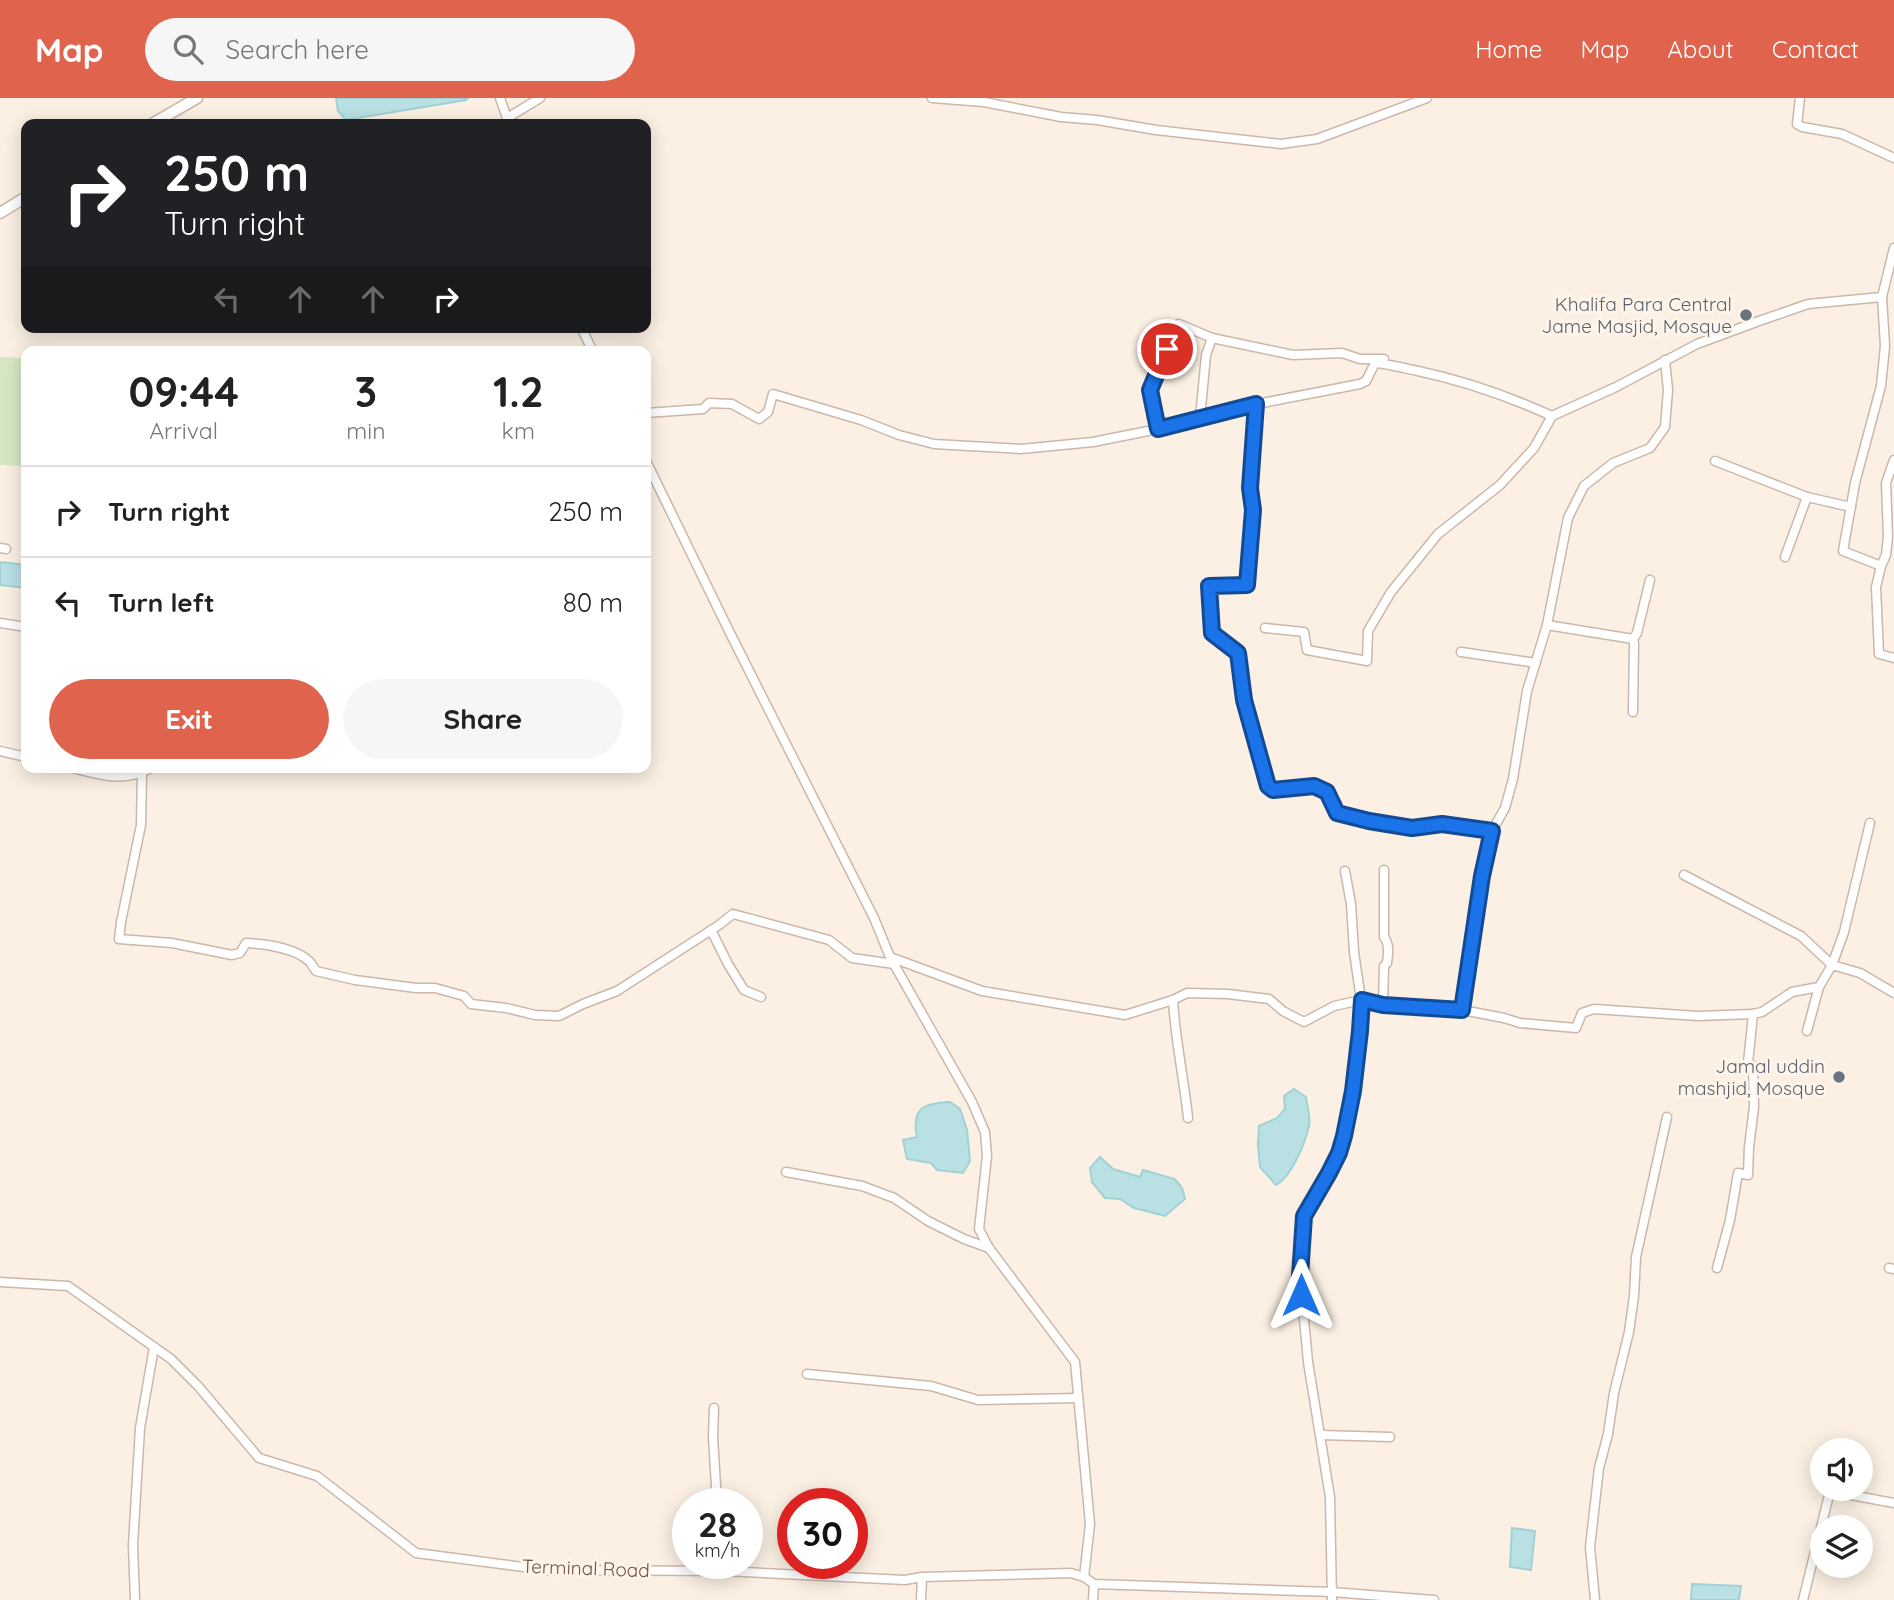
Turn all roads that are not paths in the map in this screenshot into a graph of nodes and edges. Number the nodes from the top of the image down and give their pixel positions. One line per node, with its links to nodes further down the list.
1 (197, 98): 7 (street)
2 (500, 98): 8 (street)
3 (540, 98): 9 (street)
4 (933, 98): 5 (street)
5 (1427, 98)
6 (1800, 98): 10 (street)
7 (161, 119)
8 (507, 119)
9 (511, 119)
10 (1894, 158)
11 (21, 200): 12 (street)
12 (0, 213)
13 (1894, 248): 14 (street)
14 (1882, 297): 15 (street); 18 (street)
15 (1885, 323): 16 (street); 29 (street)
16 (1894, 326)
17 (1212, 338): 19 (street); 23 (street); 24 (street)
18 (1665, 360): 22 (street); 34 (street)
19 (1386, 364): 20 (street); 22 (street)
20 (1256, 404): 23 (street); 47 (street)
21 (651, 413): 24 (street)
22 (1552, 416): 36 (street)
23 (1200, 418): 24 (street)
24 (1158, 429)
25 (1894, 460): 31 (street)
26 (1715, 461): 28 (street)
27 (651, 471): 52 (street)
28 (1807, 496): 29 (street); 30 (street)
29 (1850, 507): 31 (street)
30 (1785, 557)
31 (1881, 566): 39 (street)
32 (1650, 580): 37 (street)
33 (0, 623): 35 (street)
34 (1547, 625): 37 (street); 40 (street)
35 (21, 626)
36 (1265, 628)
37 (1633, 639): 41 (street)
38 (1461, 652): 40 (street)
39 (1894, 658)
40 (1535, 663): 47 (street)
41 (1633, 712)
42 (0, 751): 43 (street)
43 (21, 756)
44 (95, 773): 45 (street)
45 (142, 773): 51 (street)
46 (1870, 823): 53 (street)
47 (1492, 831): 60 (street)
48 (1384, 870): 59 (street)
49 (1345, 871): 58 (street)
50 (1684, 875): 53 (street)
51 (711, 930): 52 (street); 56 (street)
52 (892, 961): 57 (street); 66 (street)
53 (1832, 965): 54 (street); 55 (street)
54 (1819, 987): 61 (street); 62 (street)
55 (1894, 993)
56 (761, 998)
57 (1173, 1000): 58 (street); 64 (street)
58 (1362, 1000): 59 (street); 73 (street)
59 (1383, 1005): 60 (street)
60 (1462, 1010): 61 (street)
61 (1753, 1014): 67 (street)
62 (1807, 1031)
63 (1667, 1116): 87 (street)
64 (1188, 1118)
65 (786, 1172): 66 (street)
66 (989, 1248): 71 (street)
67 (1717, 1268)
68 (0, 1282): 69 (street, Terminal Road)
69 (154, 1347): 77 (street, Terminal Road); 83 (street)
70 (807, 1374): 71 (street)
71 (1079, 1398): 80 (street)
72 (714, 1408): 75 (street)
73 (1321, 1435): 74 (street); 82 (street)
74 (1390, 1437)
75 (716, 1488)
76 (1894, 1503): 88 (street)
77 (672, 1567)
78 (763, 1571): 79 (street, Terminal Road)
79 (922, 1577): 80 (street, Terminal Road); 84 (street)
80 (1084, 1577): 81 (street, Terminal Road)
81 (1094, 1584): 82 (street); 85 (street)
82 (1332, 1596): 86 (street)
83 (135, 1600)
84 (921, 1600)
85 (1093, 1600)
86 (1434, 1600)
87 (1595, 1600)
88 (1803, 1600)

